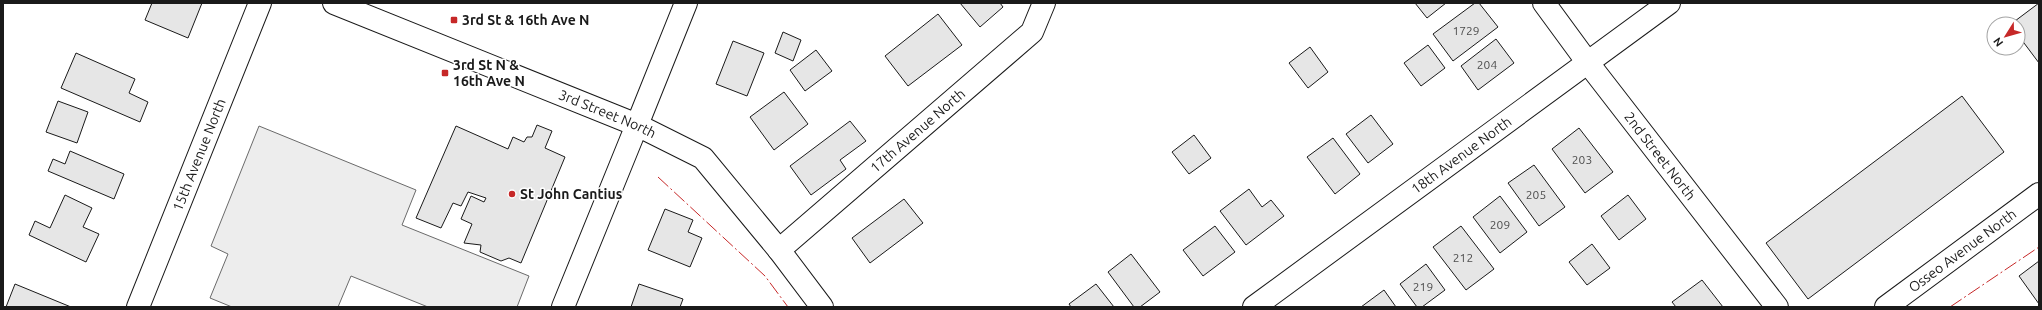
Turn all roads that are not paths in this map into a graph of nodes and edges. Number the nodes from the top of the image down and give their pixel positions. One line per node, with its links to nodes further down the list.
1 (260, 3): 11 (street, 15th Avenue North)
2 (334, 3): 8 (street, 3rd Street North)
3 (686, 3): 8 (street)
4 (1044, 3): 10 (street, 17th Avenue North)
5 (1544, 3): 7 (street, 2nd Street North)
6 (1669, 3): 7 (street, 18th Avenue North)
7 (1588, 63): 14 (street, 18th Avenue North); 15 (street, 2nd Street North)
8 (637, 125): 10 (street, 3rd Street North); 12 (street)
9 (2039, 194): 16 (street, Osseo Avenue North)
10 (779, 250): 13 (street, 3rd Street North)
11 (138, 307)
12 (563, 307)
13 (822, 307)
14 (1254, 307)
15 (1777, 307)
16 (1886, 307)

